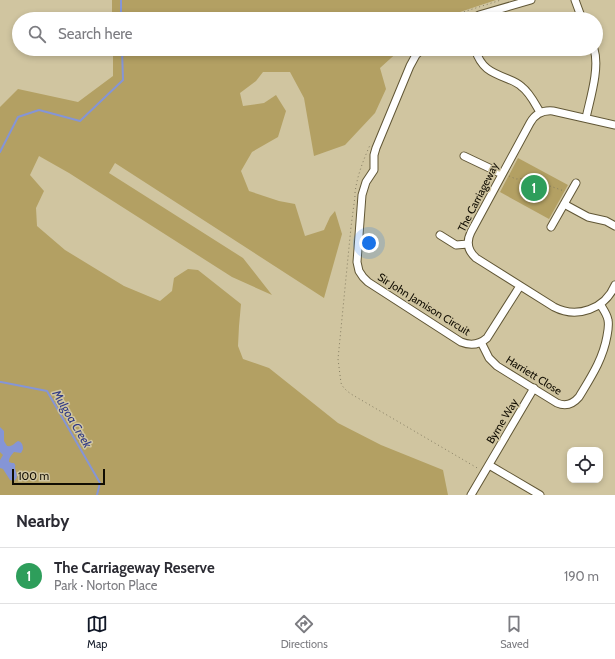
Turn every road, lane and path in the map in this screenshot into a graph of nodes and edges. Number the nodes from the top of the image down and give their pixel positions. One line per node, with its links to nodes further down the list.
1 (501, 0): 4 (path)
2 (531, 0): 5 (street)
3 (575, 0): 6 (street)
4 (463, 12)
5 (489, 12)
6 (579, 12)
7 (415, 56): 25 (street, Sir John Jamison Circuit)
8 (478, 56): 10 (street)
9 (596, 56): 11 (street)
10 (540, 112): 11 (street); 14 (street, The Carriageway)
11 (586, 118): 12 (street)
12 (615, 125)
13 (464, 156): 14 (street)
14 (503, 173): 16 (path); 21 (street, The Carriageway)
15 (576, 183): 16 (street)
16 (570, 194): 17 (street)
17 (564, 204): 18 (street); 19 (street)
18 (615, 226)
19 (551, 227)
20 (440, 235): 21 (street)
21 (468, 244): 23 (street, The Carriageway)
22 (615, 284): 24 (street, The Carriageway)
23 (520, 286): 24 (street, The Carriageway); 25 (street, Sir John Jamison Circuit)
24 (600, 304): 26 (street, Harriett Close)
25 (481, 342): 26 (street, Harriett Close)
26 (534, 388): 27 (street, Byrne Way)
27 (489, 465): 28 (street, Byrne Way); 29 (street)
28 (471, 495)
29 (540, 495)

